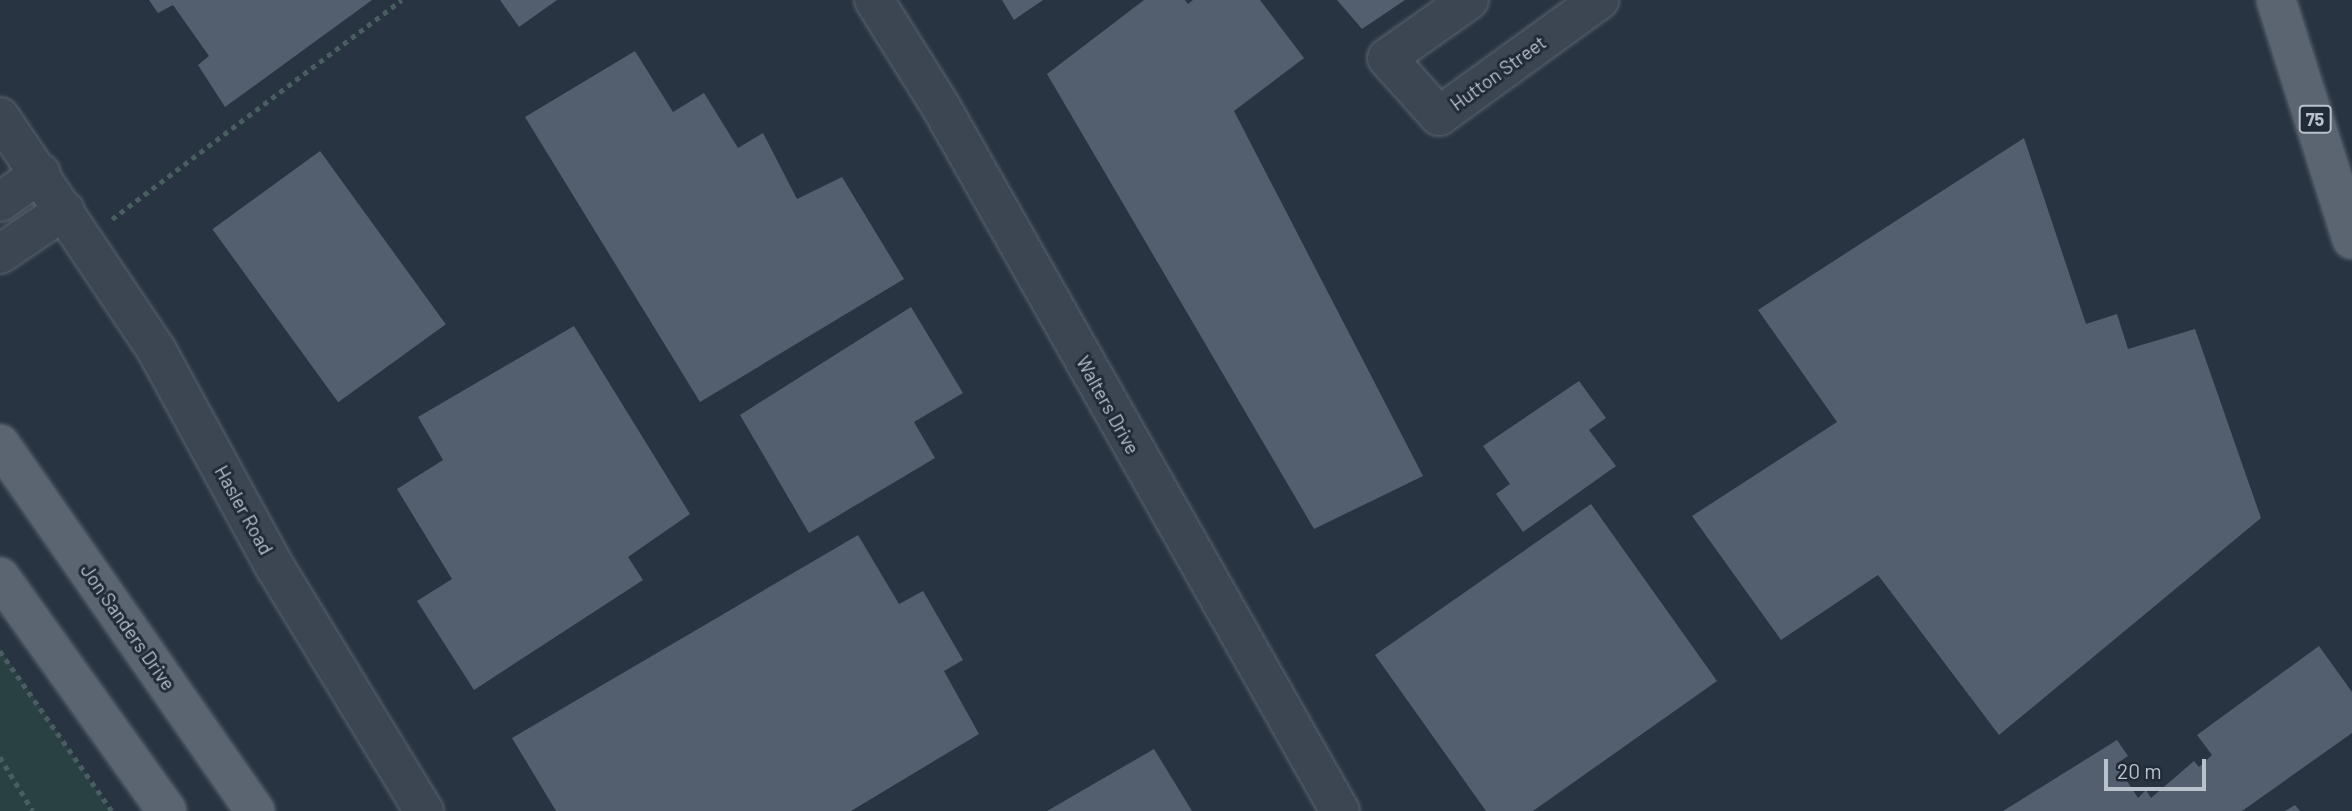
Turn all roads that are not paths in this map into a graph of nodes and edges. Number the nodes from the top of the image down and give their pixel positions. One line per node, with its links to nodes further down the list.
1 (874, 0): 16 (street, Walters Drive)
2 (1469, 0): 3 (street, Hutton Street)
3 (1599, 0)
4 (2276, 0): 9 (main road, 75)
5 (0, 117): 6 (street, Hasler Road)
6 (41, 173): 7 (street); 8 (street, Hasler Road)
7 (0, 202)
8 (74, 225): 10 (street); 15 (street, Hasler Road)
9 (2352, 239)
10 (0, 254)
11 (0, 444): 14 (main road, Jon Sanders Drive)
12 (0, 577): 13 (main road)
13 (167, 811)
14 (255, 811)
15 (424, 811)
16 (1340, 811)

